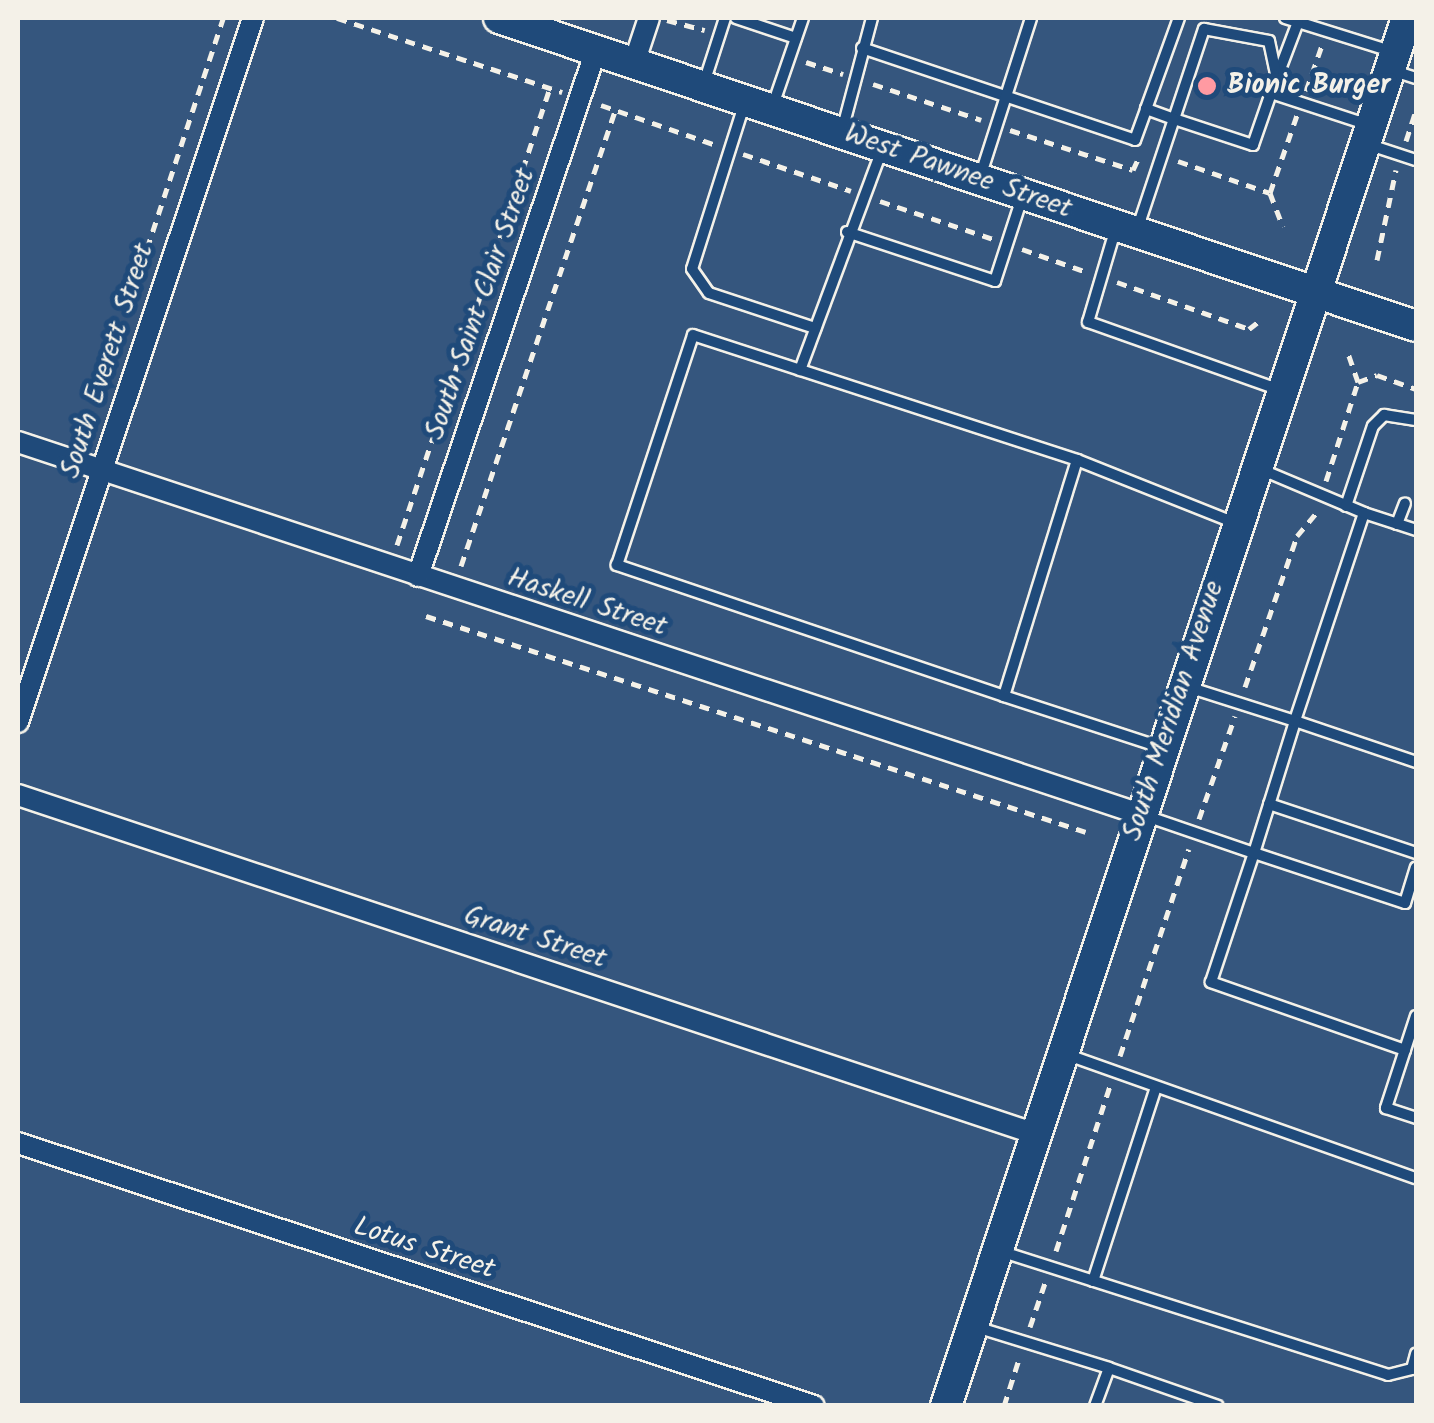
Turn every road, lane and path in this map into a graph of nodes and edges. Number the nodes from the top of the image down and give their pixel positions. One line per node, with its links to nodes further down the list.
1 (223, 18): 47 (path)
2 (253, 18): 60 (street, South Everett Street)
3 (337, 18): 23 (path)
4 (499, 18): 18 (main road, West Pawnee Street)
5 (649, 18): 19 (street)
6 (725, 18): 22 (lane)
7 (736, 18): 16 (lane)
8 (803, 18): 16 (lane)
9 (872, 18): 17 (lane)
10 (1031, 18): 26 (lane)
11 (1179, 18): 28 (lane)
12 (1285, 18): 14 (lane)
13 (1406, 18): 20 (main road, South Meridian Avenue)
14 (1298, 22): 15 (lane); 21 (lane)
15 (1316, 22): 20 (lane)
16 (796, 38): 27 (lane)
17 (862, 48): 26 (lane); 32 (lane)
18 (596, 50): 19 (main road, West Pawnee Street); 25 (street, South Saint Clair Street)
19 (634, 63): 22 (main road, West Pawnee Street)
20 (1400, 67): 33 (main road, South Meridian Avenue)
21 (1277, 78): 24 (lane); 31 (lane)
22 (703, 86): 27 (main road, West Pawnee Street)
23 (550, 88): 25 (path); 68 (path)
24 (1271, 93): 31 (lane); 33 (lane)
25 (580, 98): 29 (path); 70 (street, South Saint Clair Street)
26 (1006, 98): 28 (lane); 38 (lane)
27 (758, 105): 32 (main road, West Pawnee Street); 35 (lane)
28 (1146, 109): 31 (lane)
29 (615, 110): 35 (path); 69 (path)
30 (1416, 110): 36 (path)
31 (1174, 119): 41 (lane)
32 (842, 133): 34 (main road, West Pawnee Street)
33 (1367, 134): 36 (lane); 46 (main road, South Meridian Avenue)
34 (883, 147): 38 (main road, West Pawnee Street); 40 (lane)
35 (730, 150): 40 (path); 50 (lane)
36 (1401, 156): 37 (lane); 44 (path)
37 (1416, 160)
38 (980, 180): 39 (main road, West Pawnee Street)
39 (1023, 194): 41 (main road, West Pawnee Street); 43 (lane)
40 (866, 196): 42 (lane); 43 (path)
41 (1127, 229): 45 (lane); 46 (main road, West Pawnee Street)
42 (847, 232): 43 (lane); 50 (lane)
43 (1007, 244): 45 (path)
44 (1377, 260)
45 (1102, 277): 48 (path); 55 (lane)
46 (1314, 292): 49 (main road, West Pawnee Street); 55 (main road, South Meridian Avenue)
47 (130, 300)
48 (1258, 322)
49 (1416, 326)
50 (815, 328): 52 (lane)
51 (1348, 353): 53 (path)
52 (800, 370): 58 (lane); 73 (lane)
53 (1358, 382): 54 (path); 61 (path)
54 (1416, 389)
55 (1281, 390): 59 (main road, South Meridian Avenue)
56 (1416, 420): 63 (lane)
57 (18, 442): 60 (street, Haskell Street)
58 (1077, 460): 65 (lane); 73 (lane)
59 (1255, 467): 61 (lane); 65 (main road, South Meridian Avenue)
60 (101, 470): 70 (street, Haskell Street); 76 (street, South Everett Street)
61 (1322, 496): 63 (lane); 74 (path)
62 (1405, 503): 66 (lane)
63 (1346, 506): 64 (lane)
64 (1364, 513): 66 (lane); 75 (lane)
65 (1236, 523): 72 (main road, South Meridian Avenue)
66 (1397, 524): 67 (lane)
67 (1416, 530)
68 (397, 547)
69 (460, 569)
70 (418, 576): 81 (street, Haskell Street)
71 (426, 616): 82 (path)
72 (1182, 684): 74 (lane); 77 (main road, South Meridian Avenue)
73 (1004, 696): 77 (lane)
74 (1240, 703): 75 (lane); 83 (path)
75 (1295, 721): 78 (lane); 80 (lane)
76 (18, 722)
77 (1162, 748): 81 (main road, South Meridian Avenue)
78 (1416, 762)
79 (18, 795): 94 (street, Grant Street)
80 (1269, 804): 84 (lane); 85 (lane)
81 (1140, 814): 83 (lane); 90 (main road, South Meridian Avenue)
82 (1086, 832)
83 (1195, 833): 84 (lane); 91 (path)
84 (1254, 853): 87 (lane); 89 (lane)
85 (1416, 854)
86 (1416, 868): 87 (lane)
87 (1411, 905)
88 (1416, 1016): 89 (lane)
89 (1405, 1050): 93 (lane)
90 (1062, 1054): 91 (lane); 94 (main road, South Meridian Avenue)
91 (1115, 1072): 92 (lane); 98 (path)
92 (1156, 1086): 96 (lane); 99 (lane)
93 (1416, 1118)
94 (1036, 1134): 97 (main road, South Meridian Avenue)
95 (18, 1143): 104 (street, Lotus Street)
96 (1416, 1178)
97 (998, 1250): 98 (lane); 100 (main road, South Meridian Avenue)
98 (1050, 1267): 99 (lane); 101 (path)
99 (1093, 1281): 102 (lane)
100 (973, 1326): 101 (lane); 105 (main road, South Meridian Avenue)
101 (1025, 1342): 103 (lane); 106 (path)
102 (1416, 1354)
103 (1109, 1368): 107 (lane); 108 (lane)
104 (814, 1406)
105 (946, 1406)
106 (1004, 1406)
107 (1095, 1406)
108 (1218, 1406)

